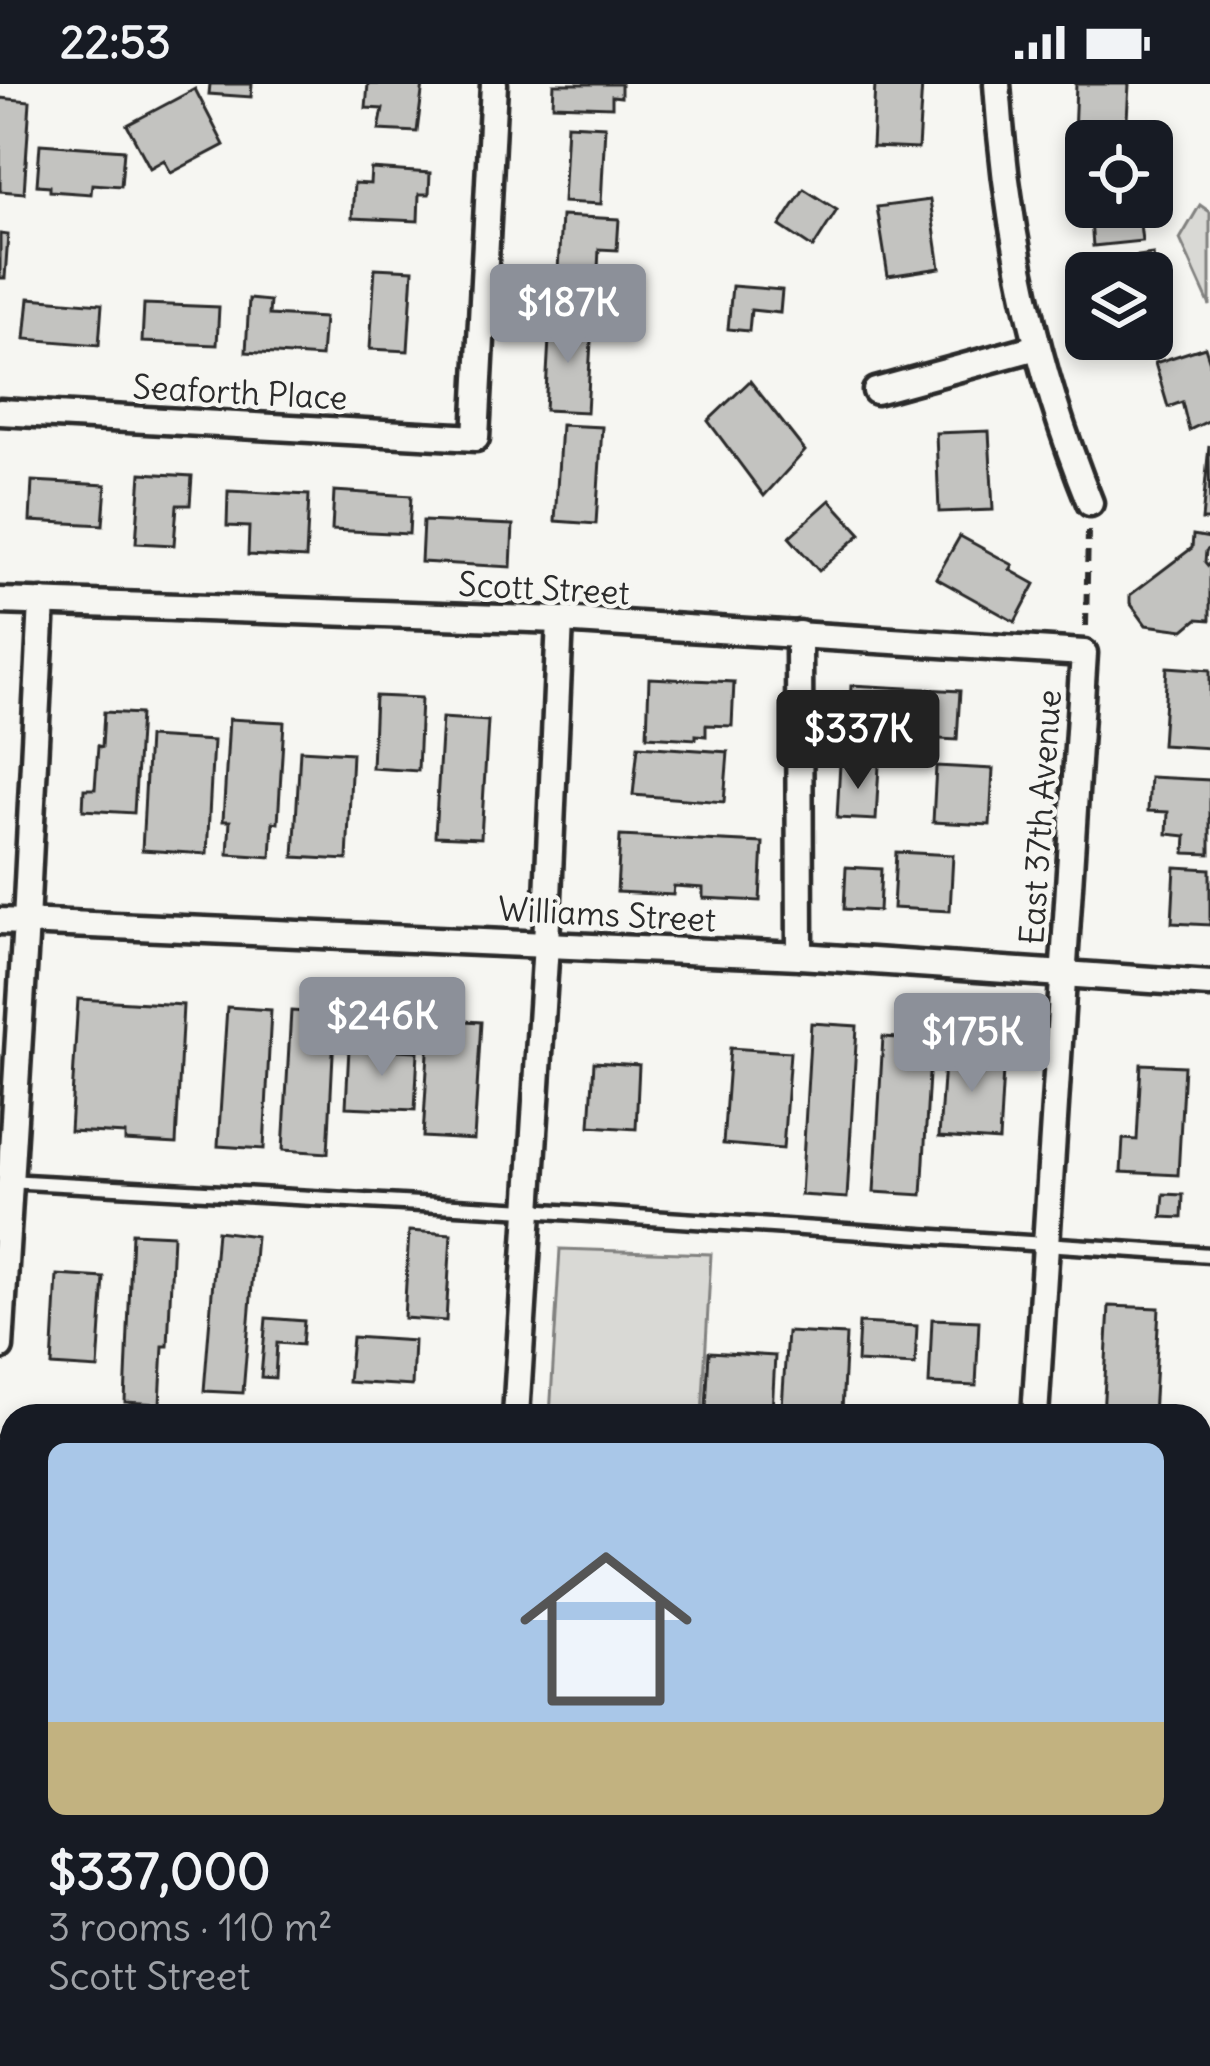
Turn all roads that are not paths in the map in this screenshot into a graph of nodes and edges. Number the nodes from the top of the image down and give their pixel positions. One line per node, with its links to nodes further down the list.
1 (494, 84): 5 (street, Seaforth Place)
2 (998, 84): 3 (street)
3 (1036, 347): 4 (street); 6 (street)
4 (876, 391)
5 (0, 412)
6 (1090, 503)
7 (0, 602): 8 (street, Scott Street)
8 (42, 602): 9 (street, Scott Street); 13 (street)
9 (560, 620): 10 (street, Scott Street); 14 (street)
10 (800, 634): 11 (street, Scott Street); 15 (street)
11 (1084, 653): 16 (street, East 37th Avenue)
12 (0, 921): 13 (street, Williams Street)
13 (26, 922): 14 (street, Williams Street); 18 (street)
14 (546, 944): 15 (street, Williams Street); 19 (street)
15 (800, 956): 16 (street, Williams Street)
16 (1063, 974): 17 (street, Williams Street); 20 (street, East 37th Avenue)
17 (1210, 985)
18 (5, 1181): 19 (lane); 22 (street)
19 (529, 1210): 20 (lane); 23 (street)
20 (1047, 1245): 21 (lane); 24 (street, East 37th Avenue)
21 (1210, 1256)
22 (0, 1347)
23 (517, 1404)
24 (1037, 1404)

